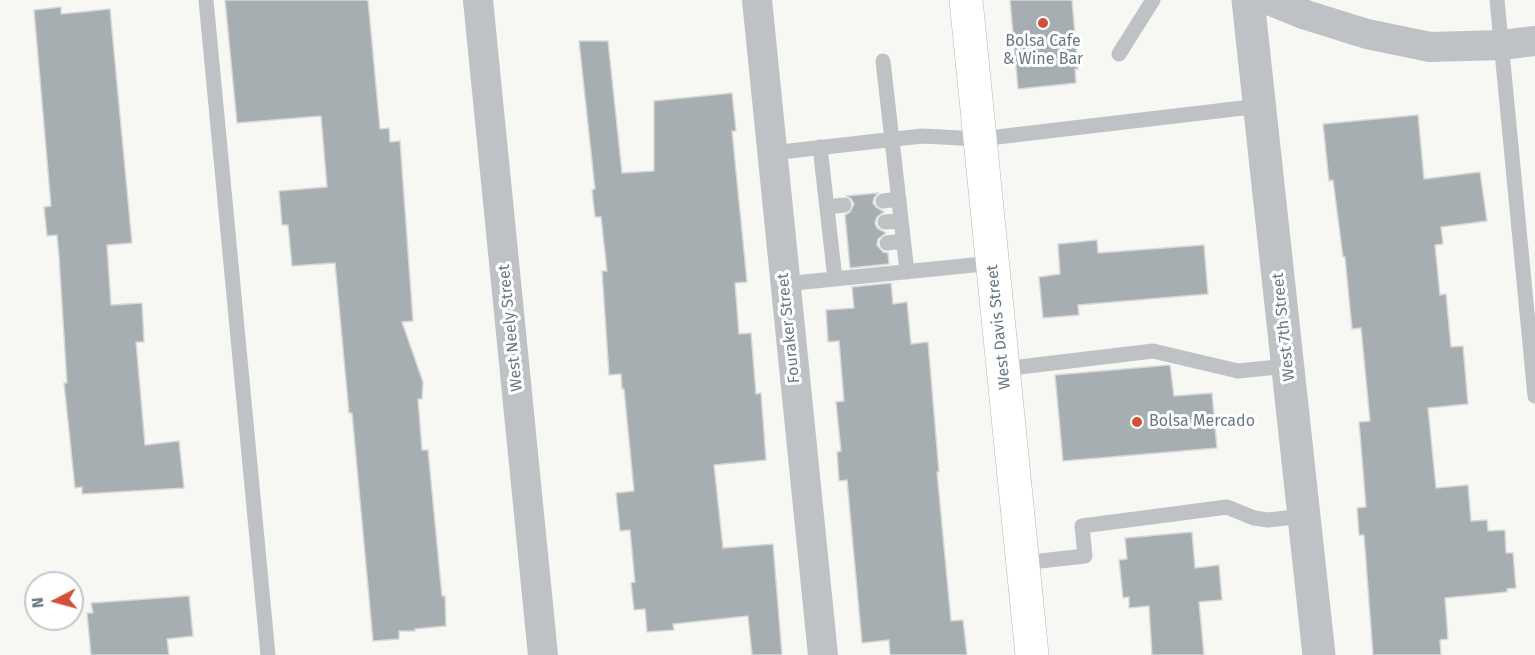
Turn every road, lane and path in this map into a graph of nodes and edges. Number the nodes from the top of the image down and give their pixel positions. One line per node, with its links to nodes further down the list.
1 (206, 0): 35 (lane)
2 (478, 0): 36 (street, West Neely Street)
3 (757, 0): 17 (street, Fouraker Street)
4 (966, 0): 14 (main road, West Davis Street)
5 (1153, 0): 11 (lane)
6 (1248, 0): 13 (street, West 7th Street)
7 (1269, 0): 10 (street)
8 (1497, 0): 10 (lane)
9 (1535, 41): 10 (street)
10 (1502, 45): 32 (lane)
11 (1119, 54)
12 (883, 61): 15 (lane)
13 (1260, 106): 14 (lane); 30 (street, West 7th Street)
14 (980, 139): 15 (lane); 26 (main road, West Davis Street)
15 (892, 140): 16 (lane); 22 (lane)
16 (820, 147): 17 (lane); 19 (lane)
17 (772, 153): 29 (street, Fouraker Street)
18 (844, 205): 19 (lane)
19 (827, 207): 21 (lane)
20 (846, 227): 21 (lane)
21 (830, 229): 25 (lane)
22 (903, 241): 23 (lane); 27 (lane)
23 (887, 243)
24 (848, 247): 25 (lane)
25 (832, 249): 28 (lane)
26 (993, 263): 27 (lane); 31 (main road, West Davis Street)
27 (907, 272): 28 (lane)
28 (835, 279): 29 (lane)
29 (785, 284): 37 (street, Fouraker Street)
30 (1288, 366): 31 (lane); 33 (street, West 7th Street)
31 (1003, 369): 34 (main road, West Davis Street)
32 (1535, 396)
33 (1304, 516): 34 (lane); 39 (street, West 7th Street)
34 (1023, 563): 38 (main road, West Davis Street)
35 (268, 655)
36 (543, 655)
37 (823, 655)
38 (1032, 655)
39 (1318, 655)

